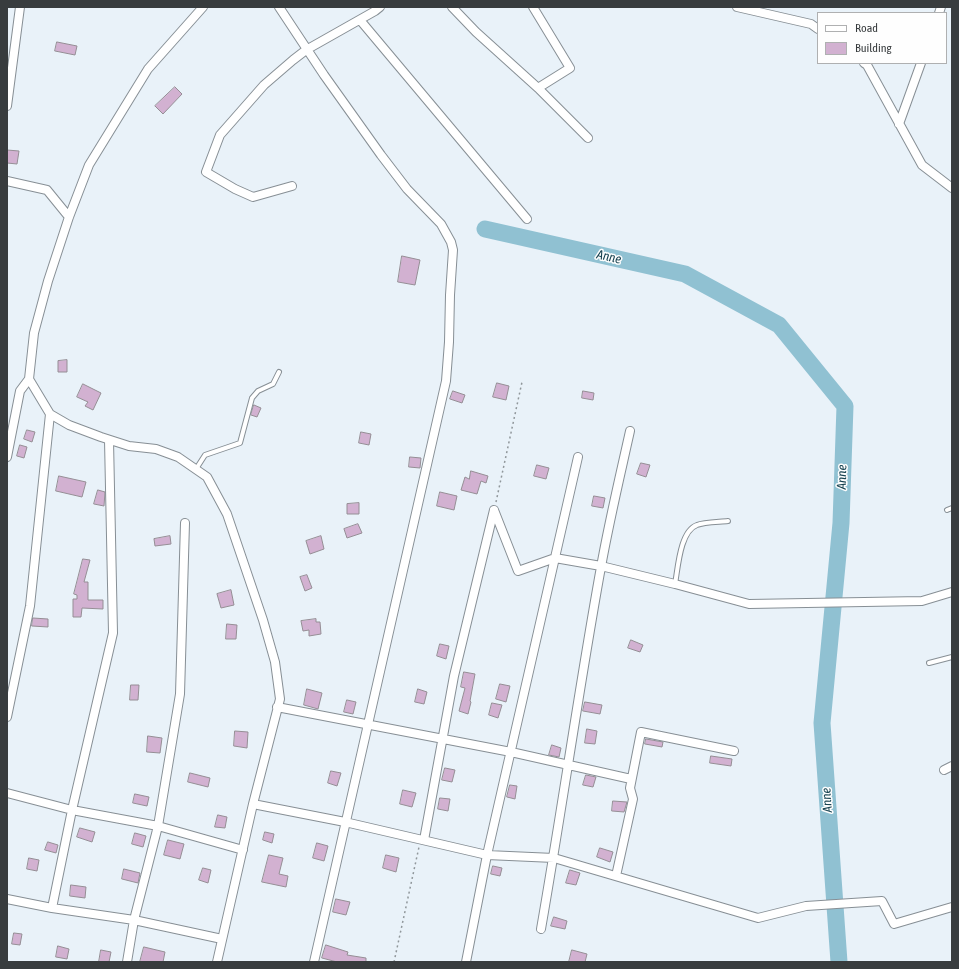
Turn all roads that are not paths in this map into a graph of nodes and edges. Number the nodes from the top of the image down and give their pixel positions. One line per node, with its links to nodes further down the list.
1 (20, 7): 14 (street)
2 (203, 7): 20 (street)
3 (279, 7): 10 (street)
4 (380, 7): 8 (street)
5 (452, 7): 13 (street)
6 (533, 7): 13 (street)
7 (737, 7): 9 (street)
8 (360, 20): 10 (street); 21 (street)
9 (817, 28)
10 (306, 50): 18 (street); 42 (street)
11 (865, 64): 15 (street)
12 (921, 64): 15 (street)
13 (538, 88): 16 (street)
14 (7, 106)
15 (899, 124): 19 (street)
16 (588, 138)
17 (7, 181): 20 (street)
18 (292, 186)
19 (952, 188)
20 (69, 217): 23 (street)
21 (527, 219)
22 (279, 372): 29 (lane)
23 (29, 380): 24 (street); 27 (street)
24 (50, 414): 26 (street); 41 (street)
25 (630, 431): 35 (street)
26 (109, 440): 29 (street); 50 (street)
27 (7, 457)
28 (578, 457): 34 (street)
29 (196, 469): 40 (street)
30 (952, 508): 31 (lane)
31 (947, 510)
32 (728, 521): 36 (lane)
33 (185, 523): 52 (street)
34 (555, 558): 35 (street); 43 (street); 45 (street)
35 (601, 566): 36 (street); 46 (street)
36 (675, 584): 37 (street)
37 (952, 592)
38 (952, 657): 39 (lane)
39 (929, 663)
40 (278, 707): 42 (street); 49 (street)
41 (7, 717)
42 (368, 724): 43 (street); 51 (street)
43 (443, 739): 45 (street); 53 (street)
44 (734, 751): 47 (street)
45 (510, 752): 46 (street); 55 (street)
46 (568, 764): 47 (street); 56 (street)
47 (631, 779): 57 (street)
48 (7, 793): 50 (street)
49 (253, 804): 51 (street); 54 (street)
50 (72, 810): 52 (street); 60 (street)
51 (345, 822): 53 (street); 66 (street)
52 (158, 826): 54 (street); 61 (street)
53 (423, 840): 55 (street)
54 (243, 850): 63 (street)
55 (487, 855): 56 (street); 67 (street)
56 (554, 858): 57 (street); 62 (street)
57 (616, 876): 59 (street)
58 (7, 899): 60 (street)
59 (952, 907)
60 (52, 908): 61 (street)
61 (134, 920): 63 (street); 64 (street)
62 (541, 929)
63 (222, 939): 65 (street)
64 (127, 962)
65 (217, 962)
66 (314, 962)
67 (466, 962)

